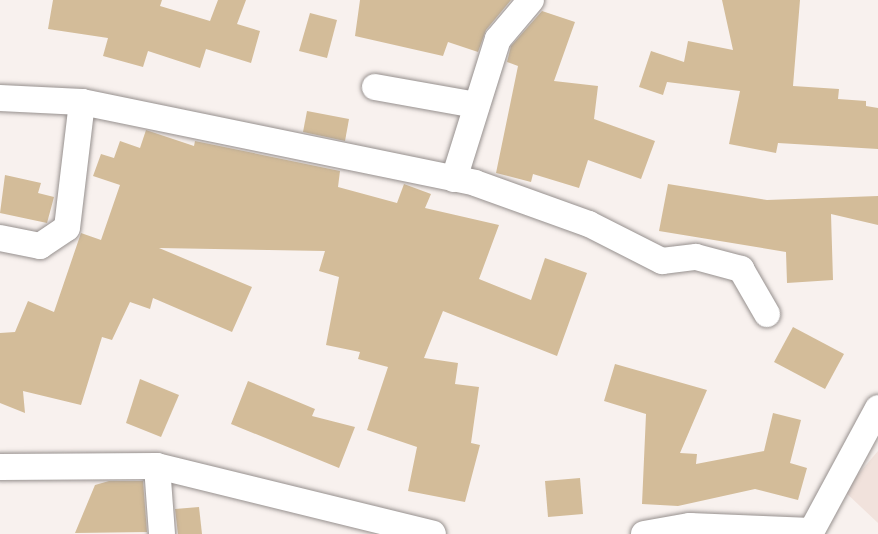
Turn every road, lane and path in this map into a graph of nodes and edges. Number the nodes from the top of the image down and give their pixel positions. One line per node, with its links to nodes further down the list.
1 (531, 0): 5 (street)
2 (375, 87): 5 (street)
3 (0, 98): 4 (street)
4 (82, 102): 6 (street); 7 (street)
5 (476, 105): 6 (street)
6 (454, 178): 8 (street)
7 (0, 238)
8 (767, 314)
9 (878, 408): 12 (street)
10 (157, 466): 11 (street); 13 (street); 14 (street)
11 (0, 467)
12 (810, 532): 15 (street)
13 (162, 534)
14 (434, 534)
15 (644, 534)

